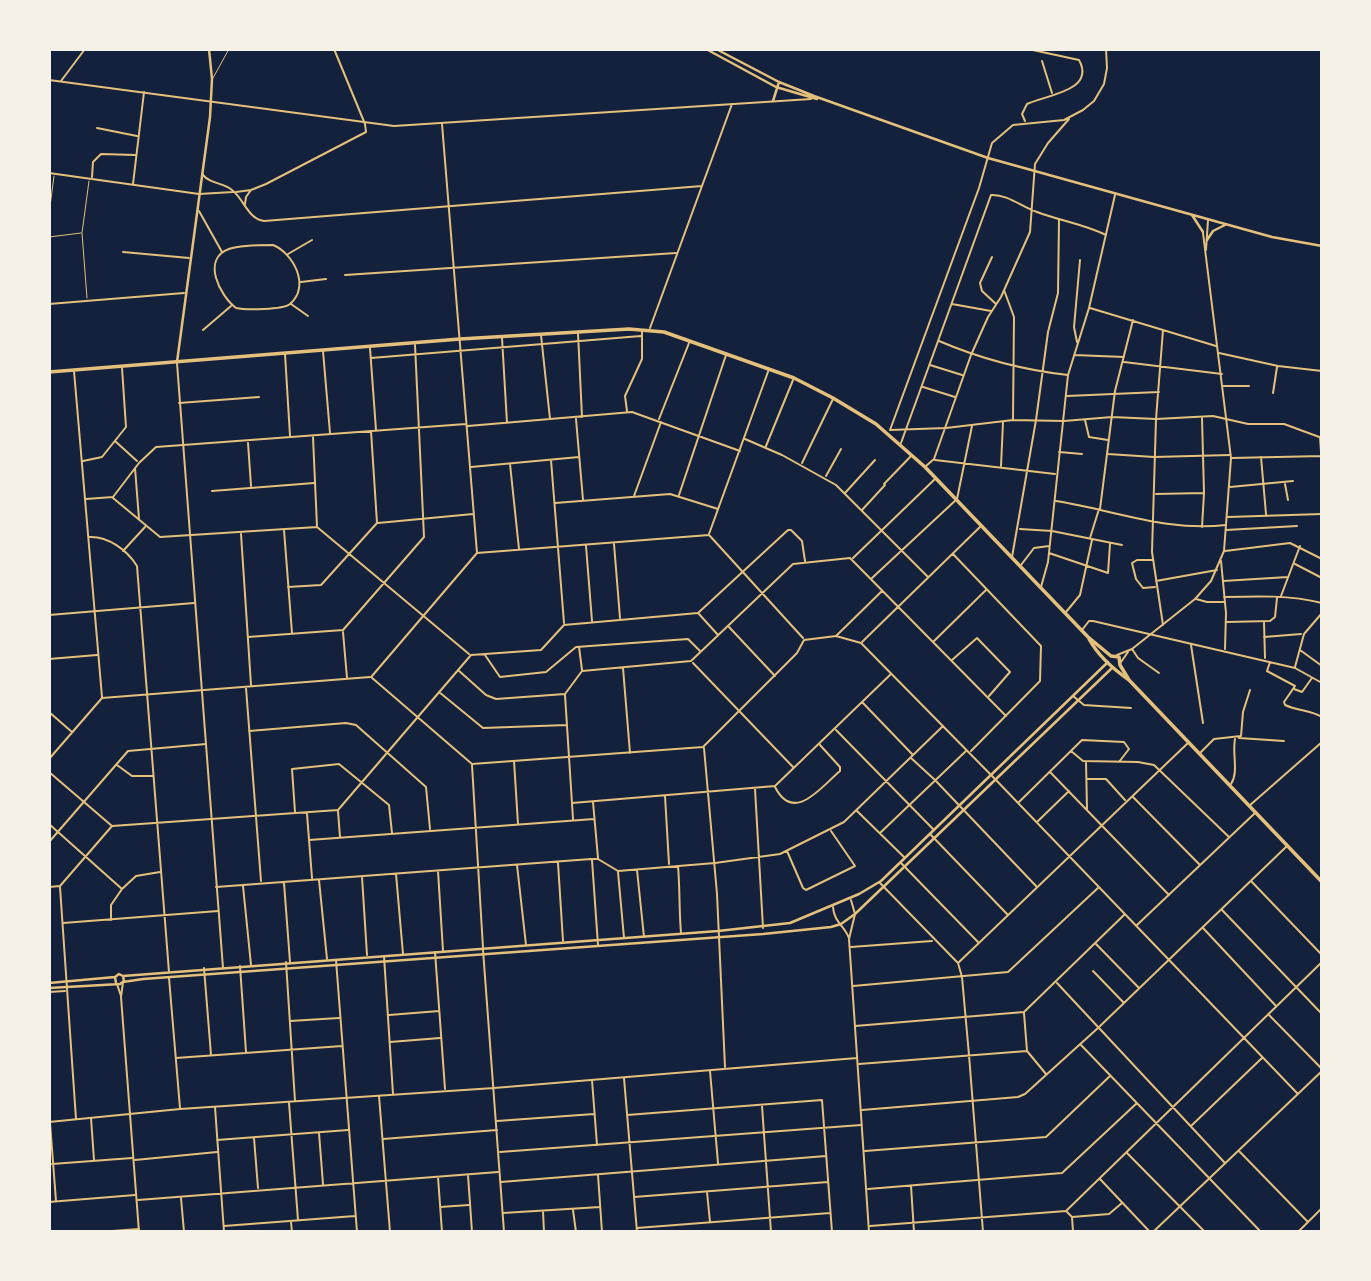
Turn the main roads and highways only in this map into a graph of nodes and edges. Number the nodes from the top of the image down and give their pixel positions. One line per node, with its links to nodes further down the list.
1 (209, 49): 15 (main road)
2 (706, 49): 5 (main road)
3 (716, 49): 4 (main road)
4 (751, 68): 5 (main road); 6 (main road)
5 (749, 72): 7 (main road)
6 (779, 82): 7 (main road); 8 (main road)
7 (776, 87): 8 (main road); 9 (main road)
8 (814, 97): 10 (main road)
9 (773, 101)
10 (1192, 215): 11 (main road); 12 (main road)
11 (1226, 224): 13 (main road); 14 (main road)
12 (1203, 232)
13 (1207, 240)
14 (1322, 246)
15 (177, 362): 16 (highway); 17 (highway)
16 (49, 372)
17 (1110, 659): 18 (highway); 19 (highway); 22 (main road)
18 (1120, 664): 19 (highway); 20 (highway)
19 (1113, 668): 20 (highway); 22 (main road)
20 (1129, 680): 21 (highway)
21 (1321, 879)
22 (718, 934): 23 (main road); 25 (main road)
23 (123, 976): 24 (main road); 25 (main road)
24 (115, 977): 26 (main road); 27 (main road)
25 (123, 982): 27 (main road)
26 (49, 983)
27 (116, 983): 28 (main road)
28 (49, 990)

